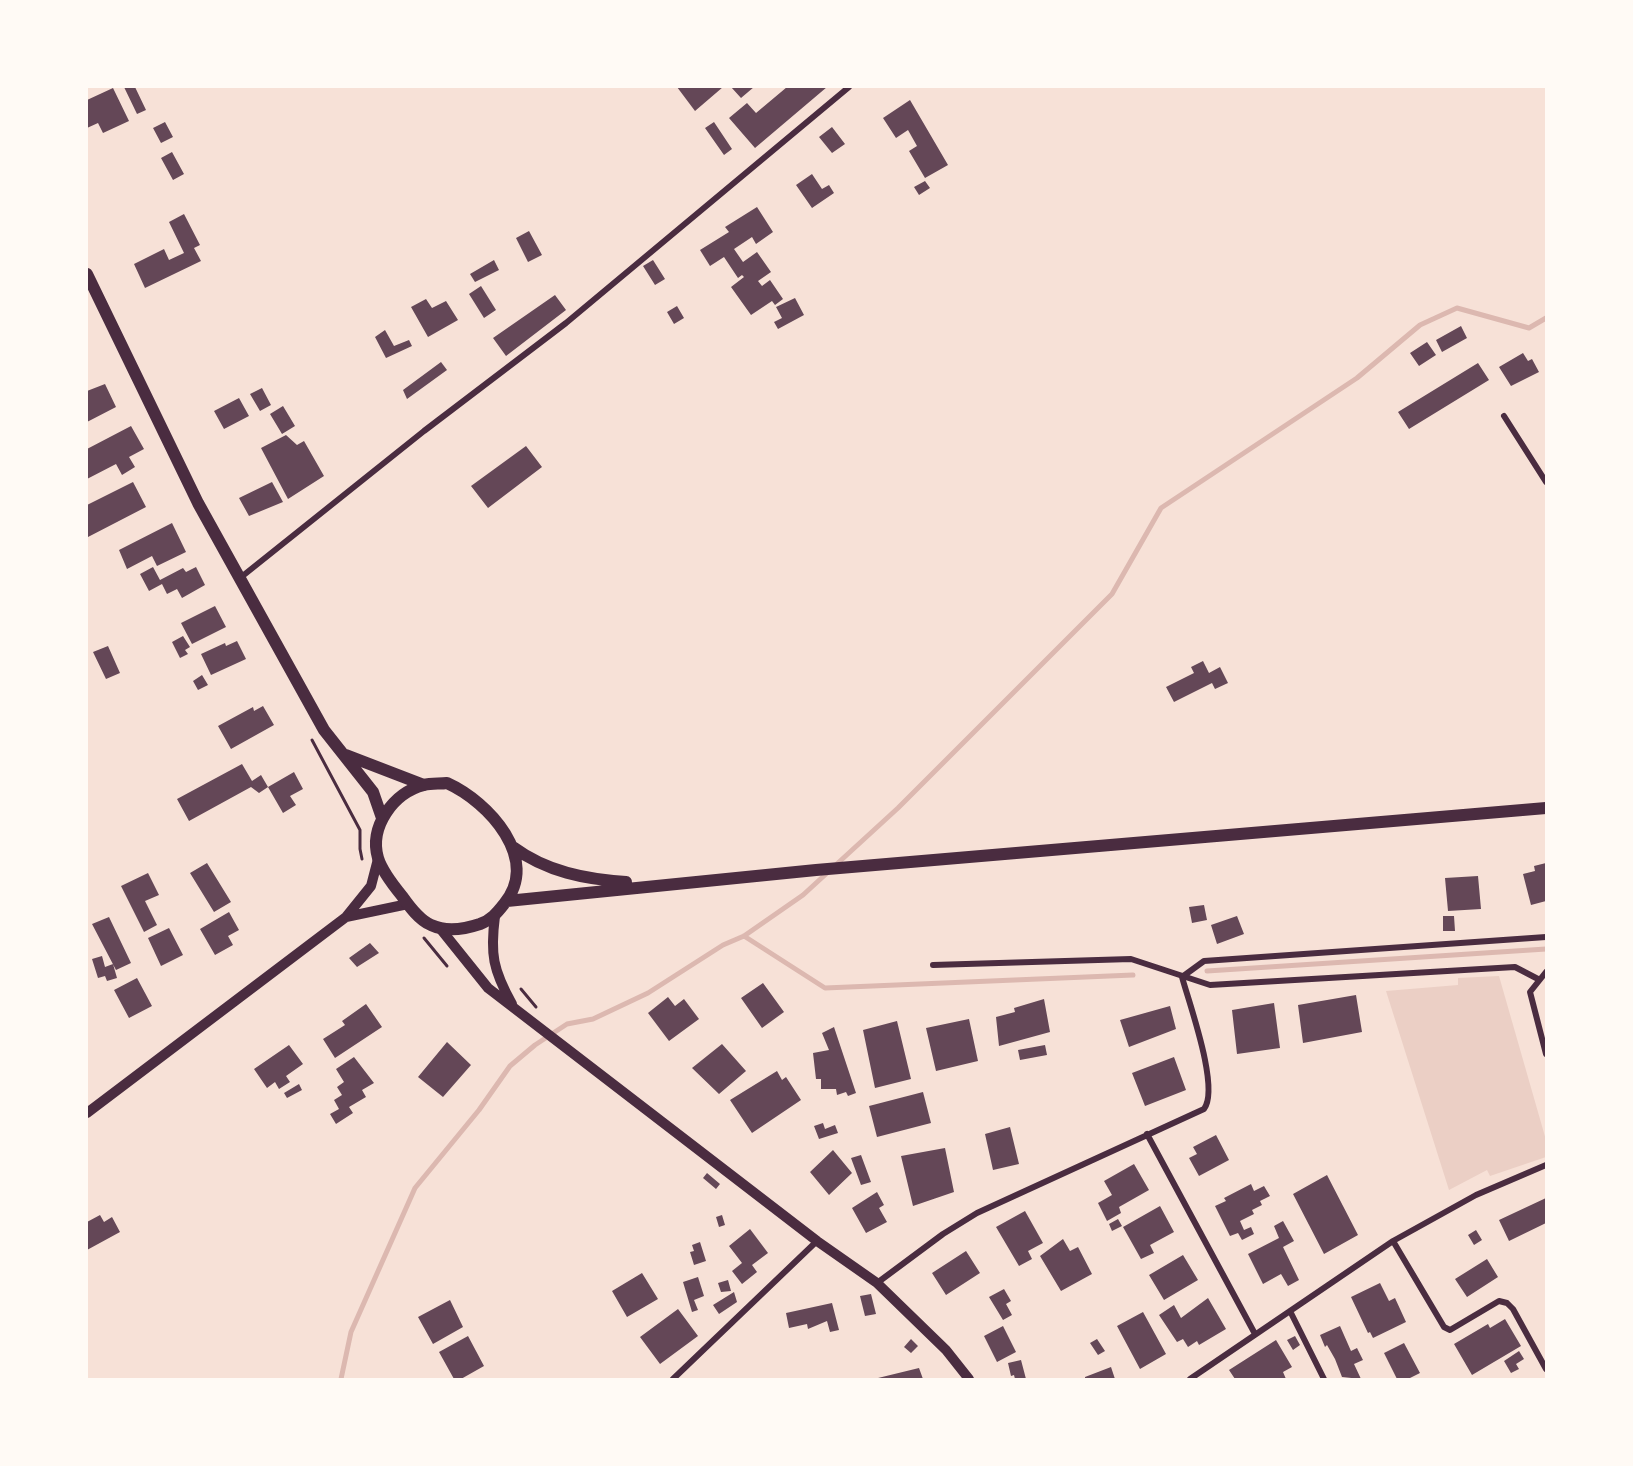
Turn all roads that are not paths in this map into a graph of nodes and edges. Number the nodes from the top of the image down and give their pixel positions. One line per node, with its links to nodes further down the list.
1 (849, 87): 5 (street)
2 (87, 274): 5 (main road)
3 (1504, 416): 4 (street)
4 (1546, 482)
5 (240, 578): 6 (main road)
6 (345, 754): 7 (main road); 9 (main road)
7 (424, 784): 9 (main road); 10 (main road)
8 (1546, 808): 12 (main road)
9 (382, 818): 11 (main road)
10 (513, 847): 12 (main road); 13 (main road)
11 (378, 859): 14 (main road); 16 (street)
12 (657, 885): 13 (main road)
13 (507, 901): 15 (main road)
14 (408, 904): 16 (street); 17 (main road)
15 (495, 916): 17 (main road); 23 (street)
16 (346, 917): 25 (street)
17 (439, 927): 23 (street)
18 (1546, 938): 21 (street)
19 (933, 965): 21 (street)
20 (1546, 972): 22 (street)
21 (1182, 977): 22 (street); 26 (street)
22 (1538, 979): 24 (street)
23 (514, 1007): 28 (street)
24 (1546, 1054)
25 (87, 1113)
26 (1147, 1134): 30 (street); 32 (street)
27 (1546, 1166): 29 (street)
28 (817, 1240): 30 (street); 34 (street)
29 (1393, 1241): 31 (street); 33 (street)
30 (877, 1283): 35 (street)
31 (1290, 1311): 32 (street); 37 (street)
32 (1255, 1334): 36 (street)
33 (1546, 1369)
34 (673, 1379)
35 (969, 1379)
36 (1190, 1379)
37 (1324, 1379)

